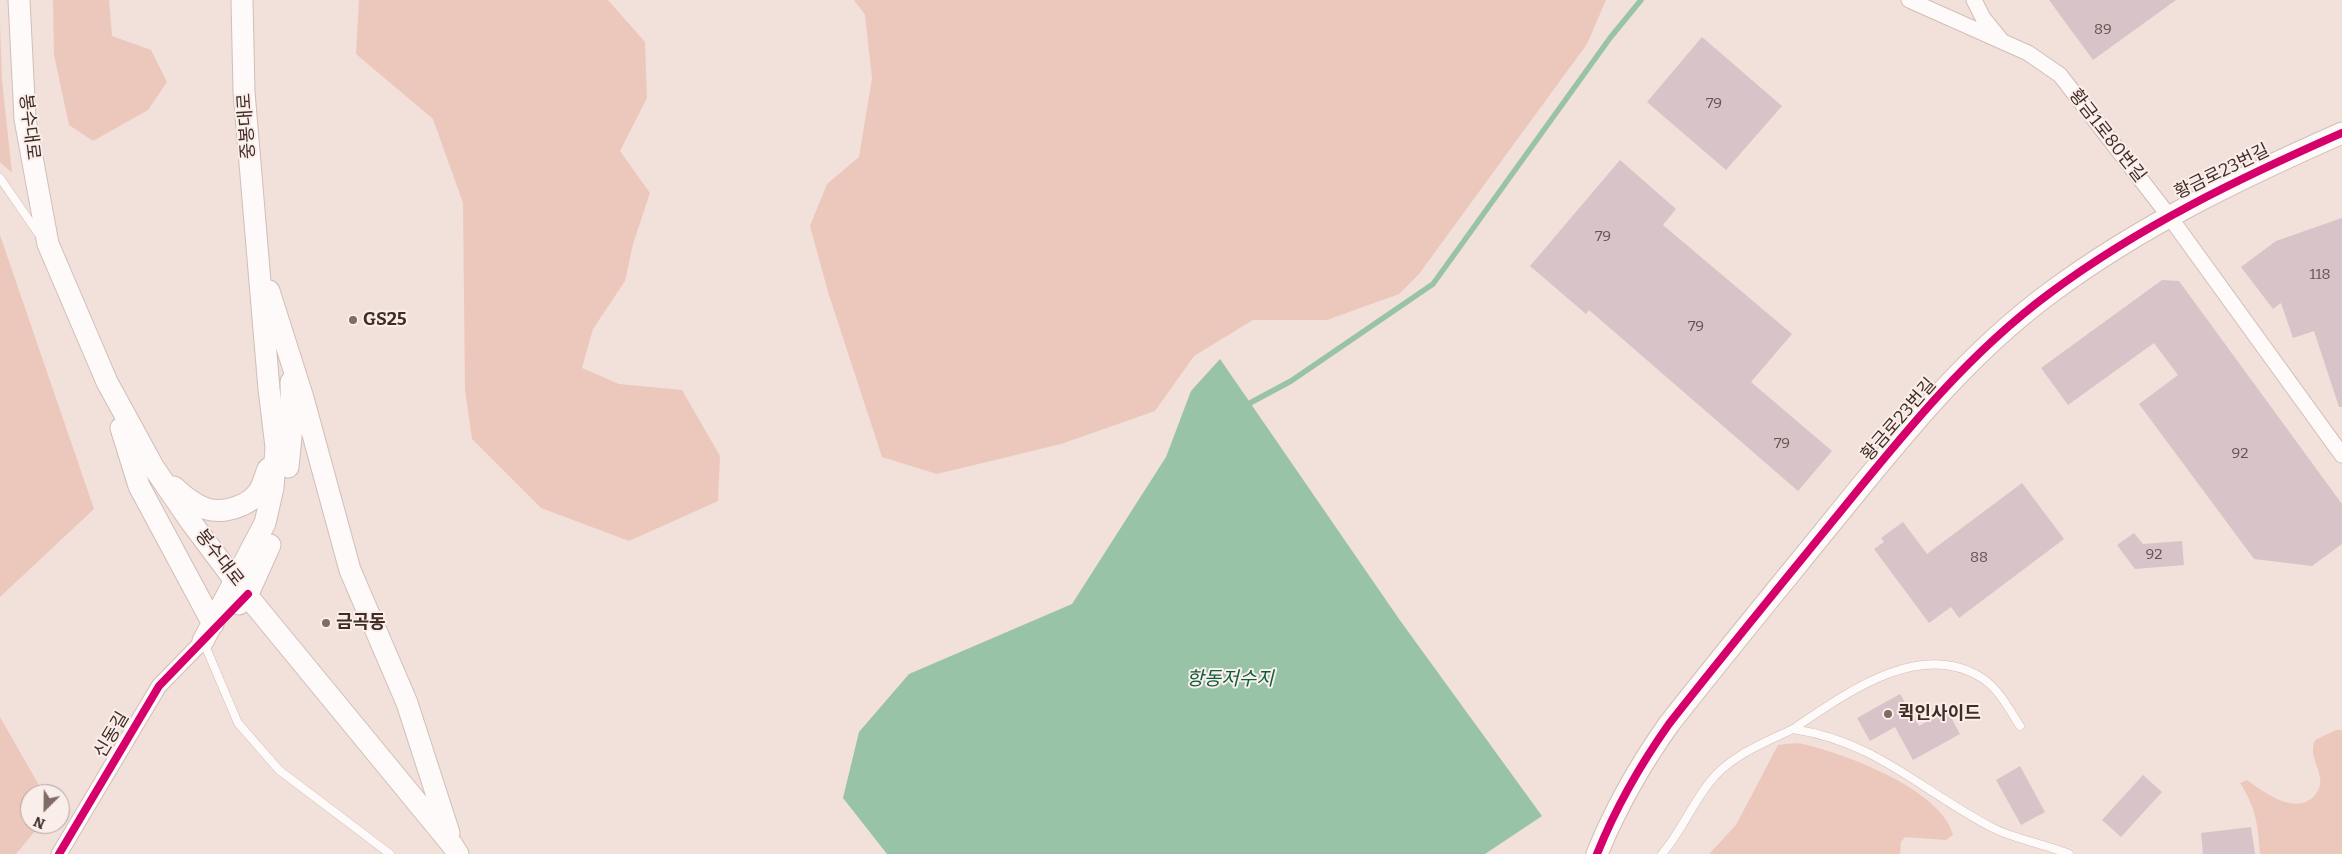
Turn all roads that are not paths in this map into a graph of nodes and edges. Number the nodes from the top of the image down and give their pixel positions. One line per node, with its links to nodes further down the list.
1 (19, 0): 9 (main road, 봉수대로)
2 (242, 0): 10 (main road, 중봉대로)
3 (1974, 0): 5 (street)
4 (1916, 2): 5 (street, 황금1로80번길)
5 (2002, 42): 8 (street, 황금1로80번길)
6 (2342, 133): 8 (main road, 황금로23번길)
7 (0, 178): 9 (lane, 봉수대로)
8 (2169, 216): 14 (street, 황금1로80번길); 23 (main road, 황금로23번길)
9 (51, 253): 12 (main road, 봉수대로)
10 (257, 253): 11 (main road); 13 (main road)
11 (291, 360): 16 (main road); 20 (main road)
12 (107, 382): 15 (main road, 봉수대로); 17 (main road)
13 (276, 447): 15 (main road); 16 (main road)
14 (2342, 456)
15 (154, 468): 16 (main road, 봉수대로)
16 (242, 588): 17 (main road); 20 (main road, 봉수대로)
17 (208, 633): 21 (street, 신동길); 22 (lane)
18 (2020, 726): 19 (lane)
19 (1793, 729): 24 (lane); 25 (lane)
20 (456, 850)
21 (59, 854)
22 (390, 854)
23 (1597, 854)
24 (1662, 854)
25 (2069, 854)

